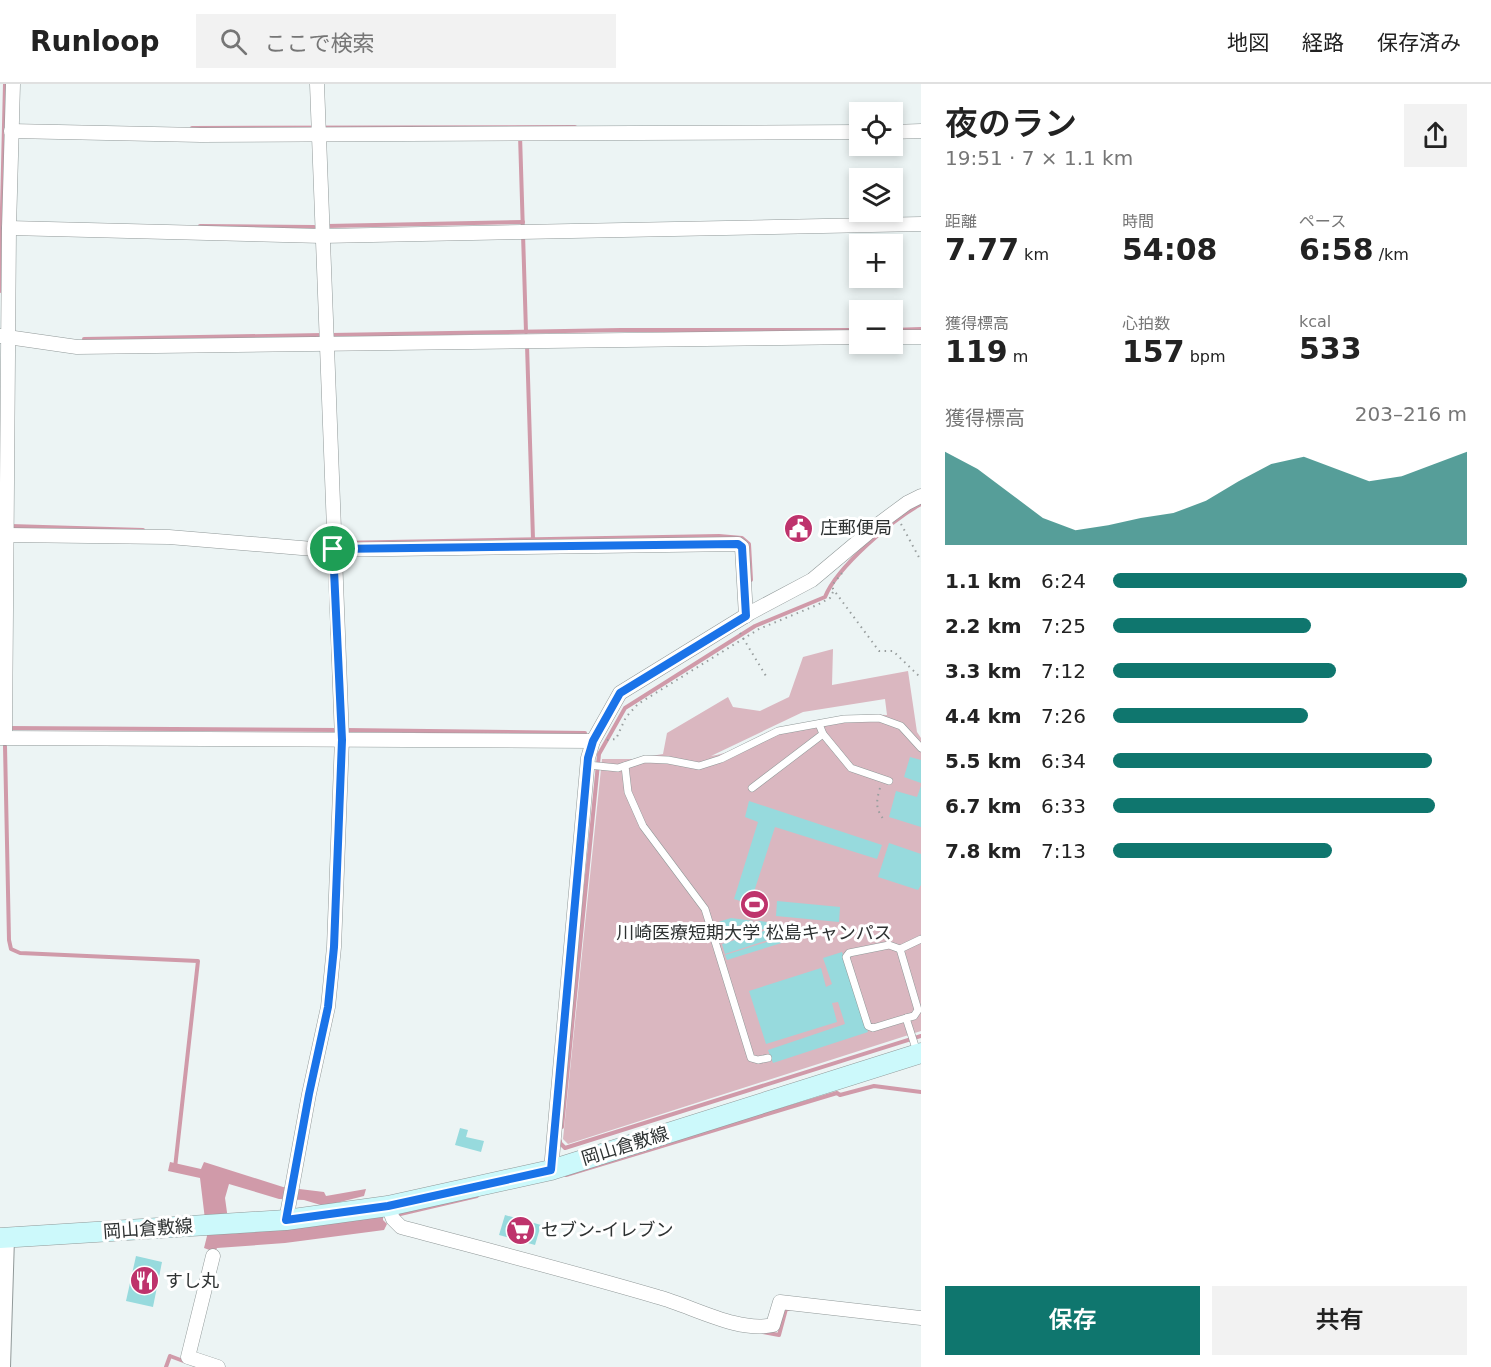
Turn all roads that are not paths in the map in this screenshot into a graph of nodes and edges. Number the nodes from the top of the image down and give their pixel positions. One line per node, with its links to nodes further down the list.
1 (13, 84): 3 (street)
2 (317, 84): 4 (street)
3 (11, 127): 4 (street); 9 (street)
4 (317, 128): 6 (street); 10 (street)
5 (921, 131): 7 (street)
6 (849, 132)
7 (903, 132)
8 (921, 224): 10 (street)
9 (9, 228): 10 (street); 11 (street)
10 (322, 236): 14 (street)
11 (4, 336): 14 (street); 17 (street)
12 (849, 337): 14 (street)
13 (903, 337): 15 (street)
14 (326, 338): 18 (street)
15 (921, 338)
16 (921, 496): 19 (street)
17 (7, 529): 18 (street); 21 (street)
18 (333, 544): 19 (street); 22 (street)
19 (750, 613): 24 (street)
20 (819, 724): 23 (lane); 25 (lane); 27 (lane)
21 (4, 733): 22 (street)
22 (341, 733): 24 (street); 37 (street)
23 (823, 734): 28 (lane); 29 (lane)
24 (593, 741): 26 (street)
25 (921, 748)
26 (594, 766): 27 (lane); 35 (street)
27 (625, 766): 34 (lane)
28 (886, 780)
29 (752, 788)
30 (921, 939): 31 (lane)
31 (900, 949): 32 (lane); 32 (lane)
32 (906, 1018): 33 (lane)
33 (918, 1050): 35 (main road, 岡山倉敷線)
34 (768, 1058)
35 (551, 1170): 36 (main road, 岡山倉敷線)
36 (390, 1213): 37 (main road, 岡山倉敷線); 40 (street)
37 (286, 1220): 38 (main road, 岡山倉敷線)
38 (3, 1238): 41 (street)
39 (213, 1256): 42 (street)
40 (921, 1318)
41 (1, 1367)
42 (218, 1367)

